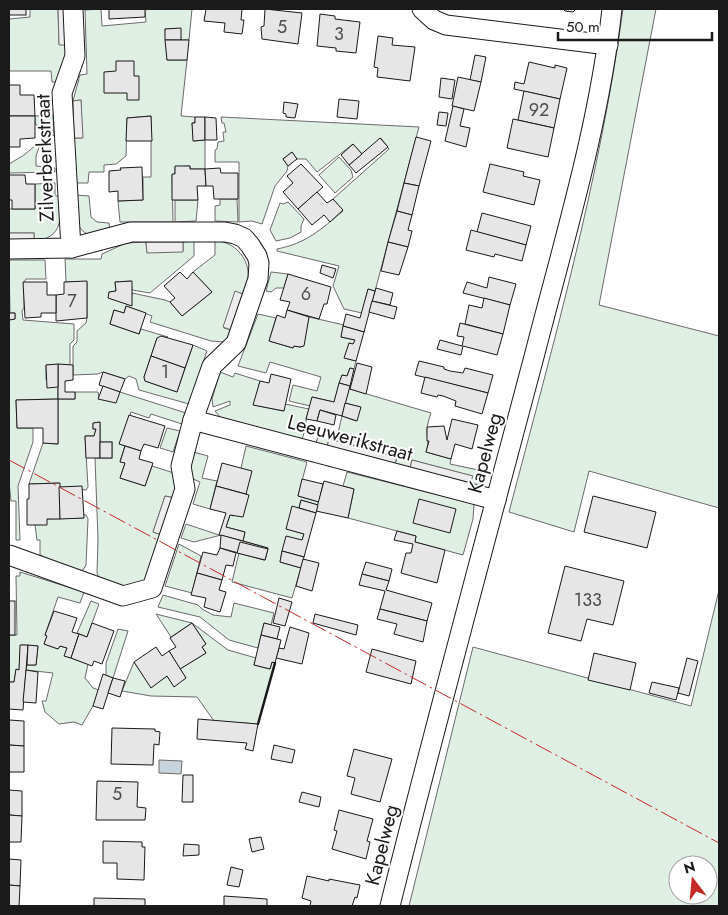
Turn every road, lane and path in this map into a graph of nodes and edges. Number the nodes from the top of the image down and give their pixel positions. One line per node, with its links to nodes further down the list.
1 (72, 9): 5 (street, Zilverberkstraat)
2 (422, 9): 4 (street)
3 (612, 9): 4 (street, Kapelweg)
4 (608, 45): 8 (street, Kapelweg)
5 (71, 248): 6 (street); 7 (street)
6 (9, 250)
7 (193, 420): 8 (street, Leeuwerikstraat); 9 (street)
8 (496, 500): 10 (street, Kapelweg)
9 (9, 555)
10 (390, 906)

